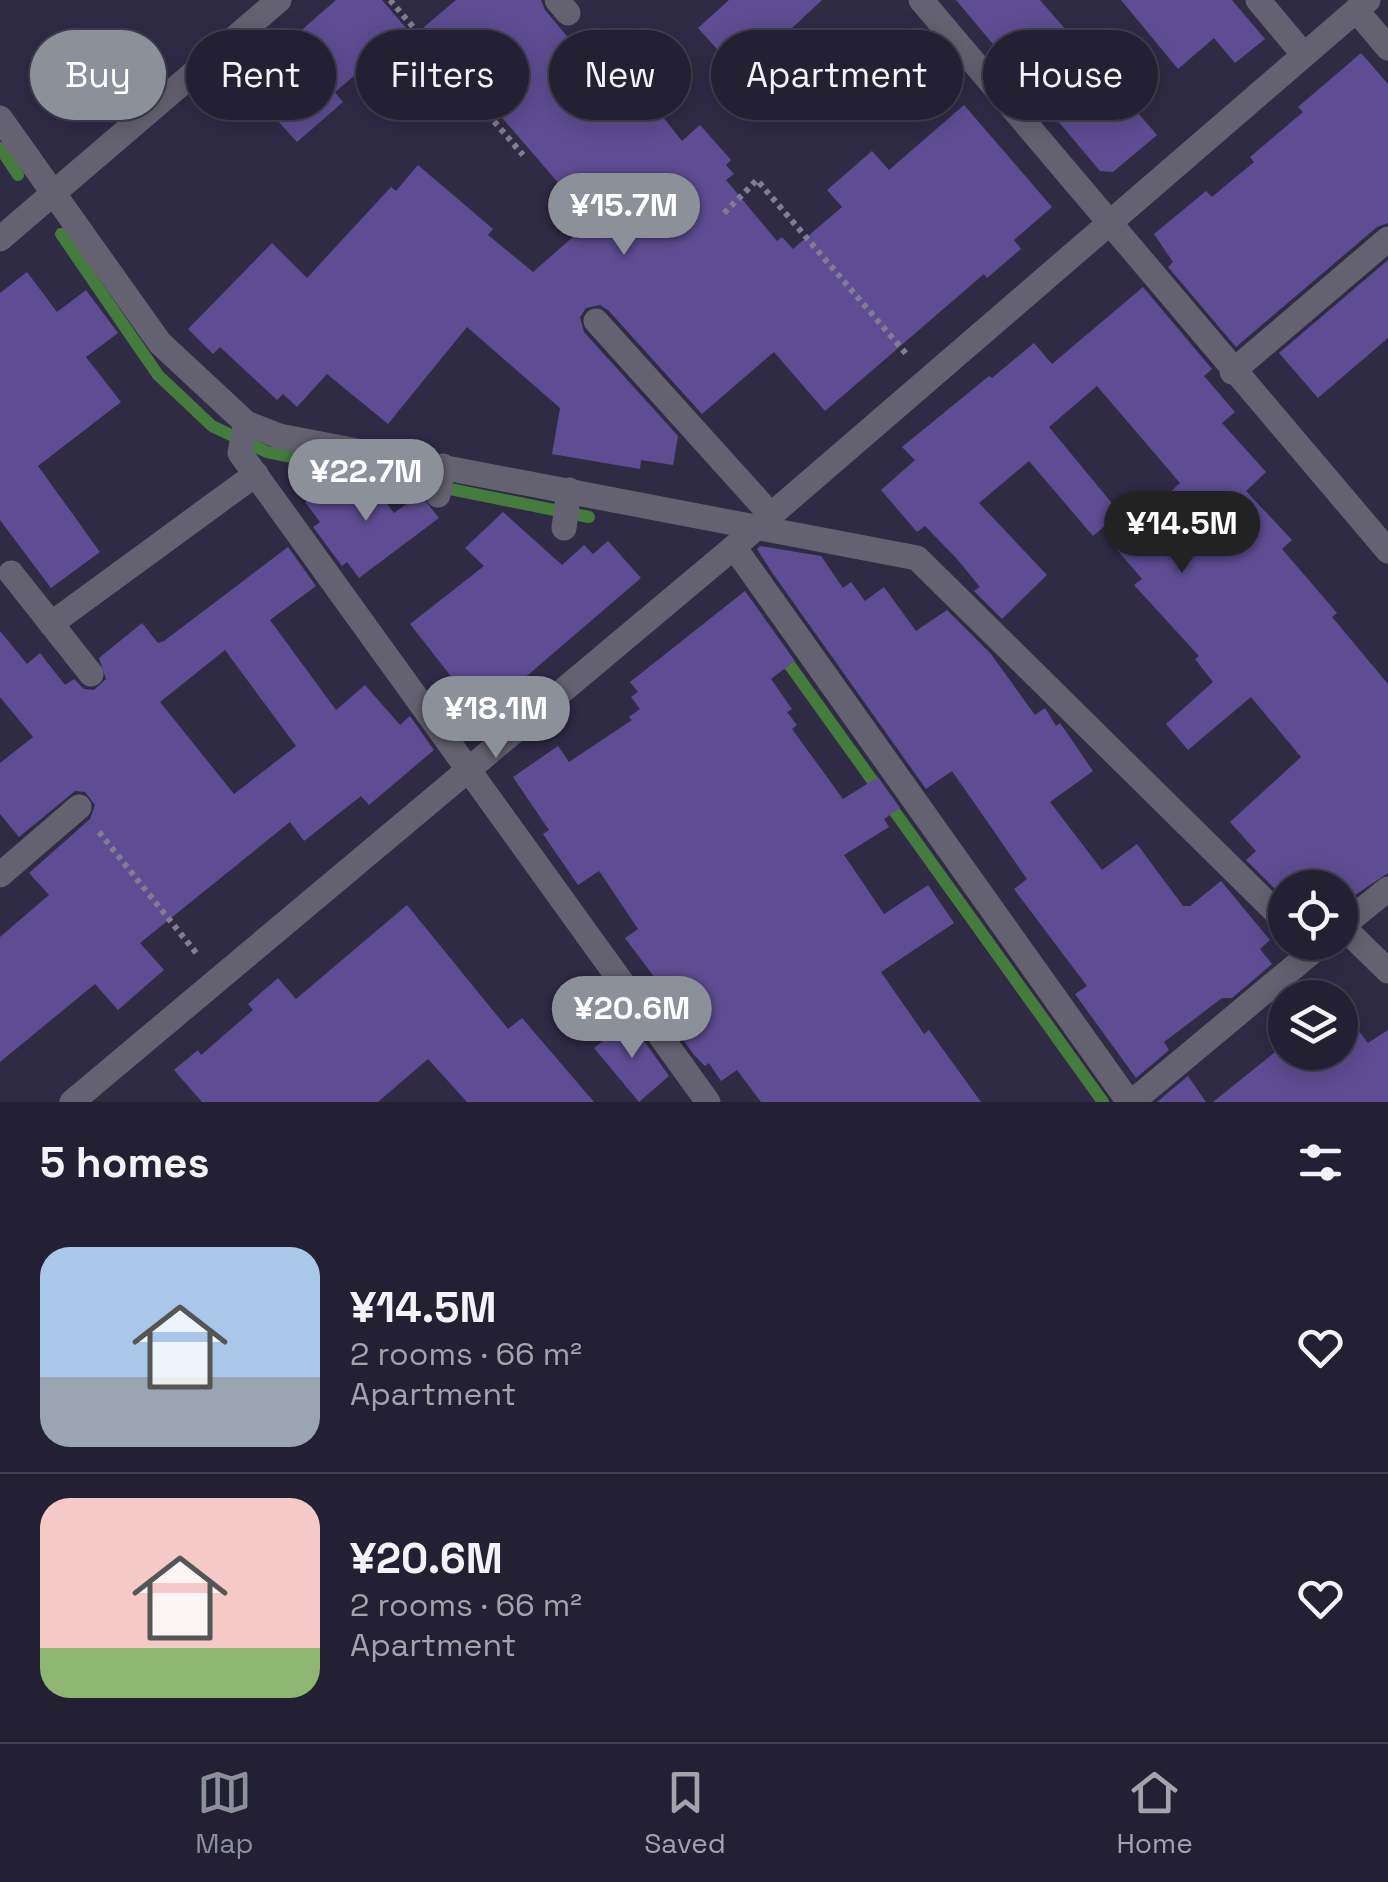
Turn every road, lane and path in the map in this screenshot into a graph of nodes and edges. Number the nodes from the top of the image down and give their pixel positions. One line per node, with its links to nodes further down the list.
1 (279, 0): 10 (street)
2 (390, 0): 9 (path)
3 (921, 0): 12 (street)
4 (1258, 0): 7 (street)
5 (1362, 5): 6 (street); 7 (street)
6 (1388, 48)
7 (1304, 56): 12 (street)
8 (0, 118): 10 (street)
9 (523, 154)
10 (53, 194): 13 (street); 18 (street)
11 (724, 213): 17 (path)
12 (1111, 222): 16 (street); 17 (street)
13 (0, 239)
14 (1388, 240): 16 (street)
15 (596, 321): 21 (street)
16 (1232, 372): 24 (street)
17 (928, 380): 21 (street)
18 (245, 425): 19 (street); 20 (street)
19 (256, 474): 26 (street); 28 (street)
20 (568, 496): 21 (street); 22 (street)
21 (764, 520): 23 (street); 32 (street)
22 (564, 528)
23 (734, 547): 28 (street); 40 (street)
24 (1388, 550)
25 (12, 573): 26 (street)
26 (51, 624): 27 (street)
27 (91, 674)
28 (469, 771): 37 (street); 39 (street)
29 (79, 807): 30 (street); 37 (path)
30 (0, 875)
31 (1388, 888): 33 (street)
32 (1268, 904)
33 (1358, 912)
34 (1358, 955): 36 (street)
35 (1299, 960): 40 (street)
36 (1388, 971)
37 (218, 980): 38 (street)
38 (72, 1102)
39 (708, 1102)
40 (1130, 1102)

